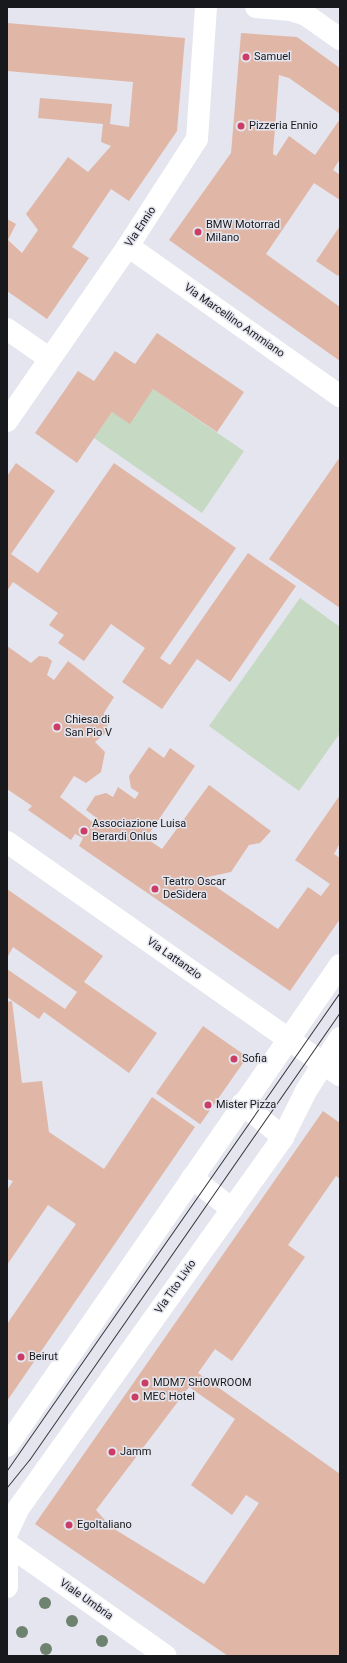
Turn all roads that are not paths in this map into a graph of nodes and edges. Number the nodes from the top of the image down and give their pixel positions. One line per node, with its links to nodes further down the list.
1 (206, 7): 4 (street, Via Ennio)
2 (256, 7): 3 (street)
3 (340, 39)
4 (128, 246): 6 (street, Via Ennio); 7 (street, Via Marcellino Ammiano)
5 (7, 329): 6 (street)
6 (50, 359): 8 (street, Via Ennio)
7 (340, 396)
8 (7, 421)
9 (7, 842): 11 (street, Via Lattanzio)
10 (340, 965): 11 (street)
11 (288, 1038): 13 (street, Via Lattanzio); 14 (street)
12 (340, 1038): 13 (street, Via Tito Livio)
13 (332, 1070): 15 (street, Via Tito Livio)
14 (242, 1104): 15 (street); 16 (street)
15 (283, 1137): 17 (street, Via Tito Livio)
16 (192, 1178): 17 (street); 18 (street)
17 (232, 1209): 19 (street, Via Tito Livio)
18 (7, 1446)
19 (7, 1533)
20 (7, 1544): 23 (street, Viale Umbria)
21 (7, 1566): 22 (street)
22 (7, 1587)
23 (166, 1656)

